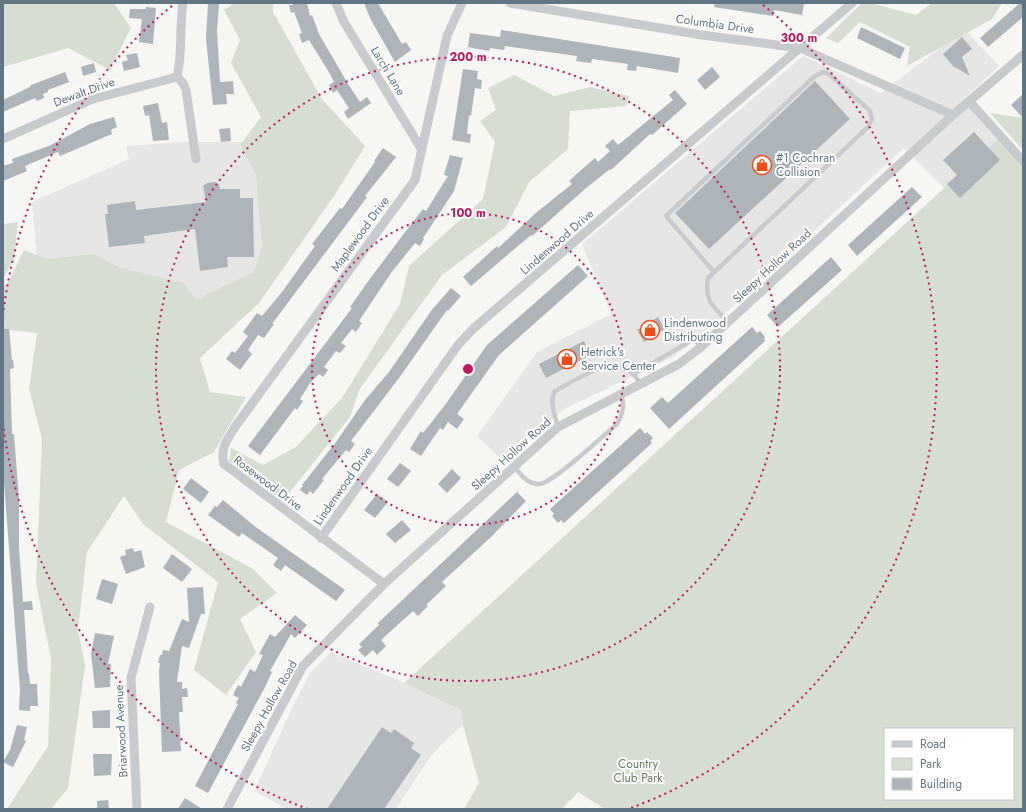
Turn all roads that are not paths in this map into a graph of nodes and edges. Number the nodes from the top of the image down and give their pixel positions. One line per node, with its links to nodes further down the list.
1 (182, 3): 10 (street)
2 (336, 3): 14 (street, Larch Lane)
3 (462, 3): 14 (street, Maplewood Drive)
4 (510, 3): 6 (street, Columbia Drive)
5 (852, 3): 6 (street, Lindenwood Drive)
6 (800, 48): 8 (street, Columbia Drive); 26 (street, Lindenwood Drive)
7 (1023, 55): 11 (street, Sleepy Hollow Road)
8 (835, 64): 9 (lane); 12 (street, Columbia Drive)
9 (828, 74): 17 (lane); 17 (lane)
10 (177, 77): 13 (street, Dewalt Drive); 15 (street)
11 (969, 101): 12 (street, Sleepy Hollow Road); 16 (street)
12 (953, 115): 18 (street, Sleepy Hollow Road)
13 (3, 138)
14 (422, 150): 24 (street, Maplewood Drive)
15 (196, 159)
16 (1023, 161)
17 (714, 272): 18 (lane)
18 (728, 322): 19 (street, Sleepy Hollow Road)
19 (701, 347): 20 (lane); 21 (street, Sleepy Hollow Road)
20 (634, 374): 21 (lane); 23 (lane)
21 (640, 383): 22 (street, Sleepy Hollow Road)
22 (621, 393): 23 (street, Sleepy Hollow Road); 25 (lane)
23 (558, 427): 25 (street, Sleepy Hollow Road)
24 (222, 454): 26 (street, Rosewood Drive)
25 (514, 466): 27 (street, Sleepy Hollow Road)
26 (321, 538): 27 (street, Rosewood Drive)
27 (384, 584): 30 (street, Sleepy Hollow Road)
28 (150, 607): 29 (street, Briarwood Avenue)
29 (137, 809)
30 (227, 809)

